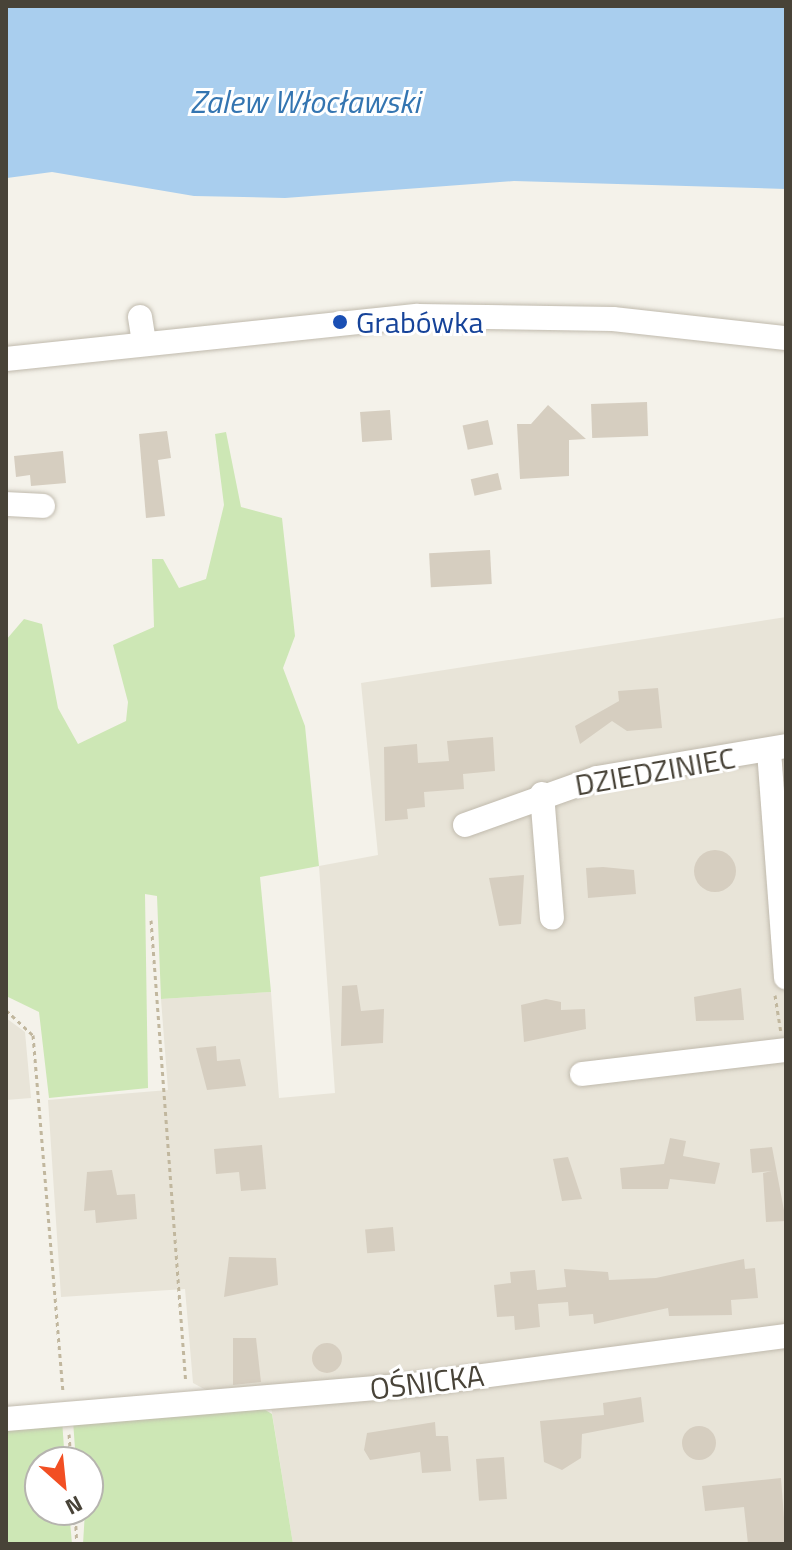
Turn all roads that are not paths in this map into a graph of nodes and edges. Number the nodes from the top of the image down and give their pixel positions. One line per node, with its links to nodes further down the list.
1 (140, 317): 3 (street)
2 (786, 338): 3 (street)
3 (144, 343): 4 (street)
4 (6, 359)
5 (6, 504): 6 (street)
6 (43, 506)
7 (777, 748): 8 (street, DZIEDZINIEC); 11 (street, DZIEDZINIEC)
8 (542, 794): 9 (street, DZIEDZINIEC); 10 (street, DZIEDZINIEC)
9 (465, 825)
10 (552, 918)
11 (786, 977)
12 (786, 1050): 13 (street)
13 (582, 1074)
14 (786, 1336): 15 (street, OŚNICKA)
15 (6, 1419)

